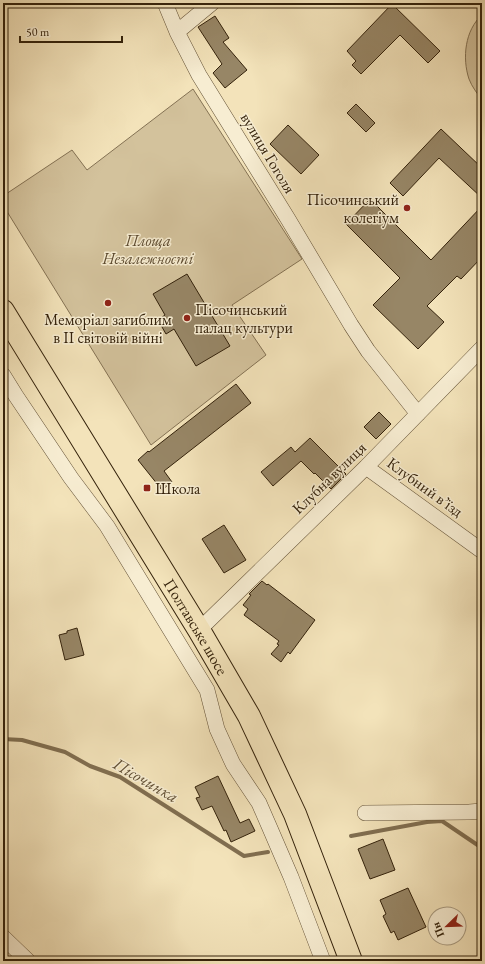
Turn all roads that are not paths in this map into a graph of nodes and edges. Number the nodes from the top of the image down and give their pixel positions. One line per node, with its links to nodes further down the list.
1 (165, 3): 3 (street, вулиця Гоголя)
2 (212, 3): 3 (street)
3 (178, 32): 7 (street, вулиця Гоголя)
4 (3, 311): 10 (highway, Полтавське шосе)
5 (482, 348): 7 (street, Клубна вулиця)
6 (3, 375): 15 (street)
7 (418, 414): 8 (street, Клубна вулиця)
8 (366, 467): 9 (street, Клубний в’їзд); 10 (street, Клубна вулиця)
9 (482, 551)
10 (198, 630): 16 (highway, Полтавське шосе)
11 (482, 811): 12 (street)
12 (365, 813)
13 (3, 937): 14 (street)
14 (28, 961)
15 (323, 961)
16 (351, 961)

